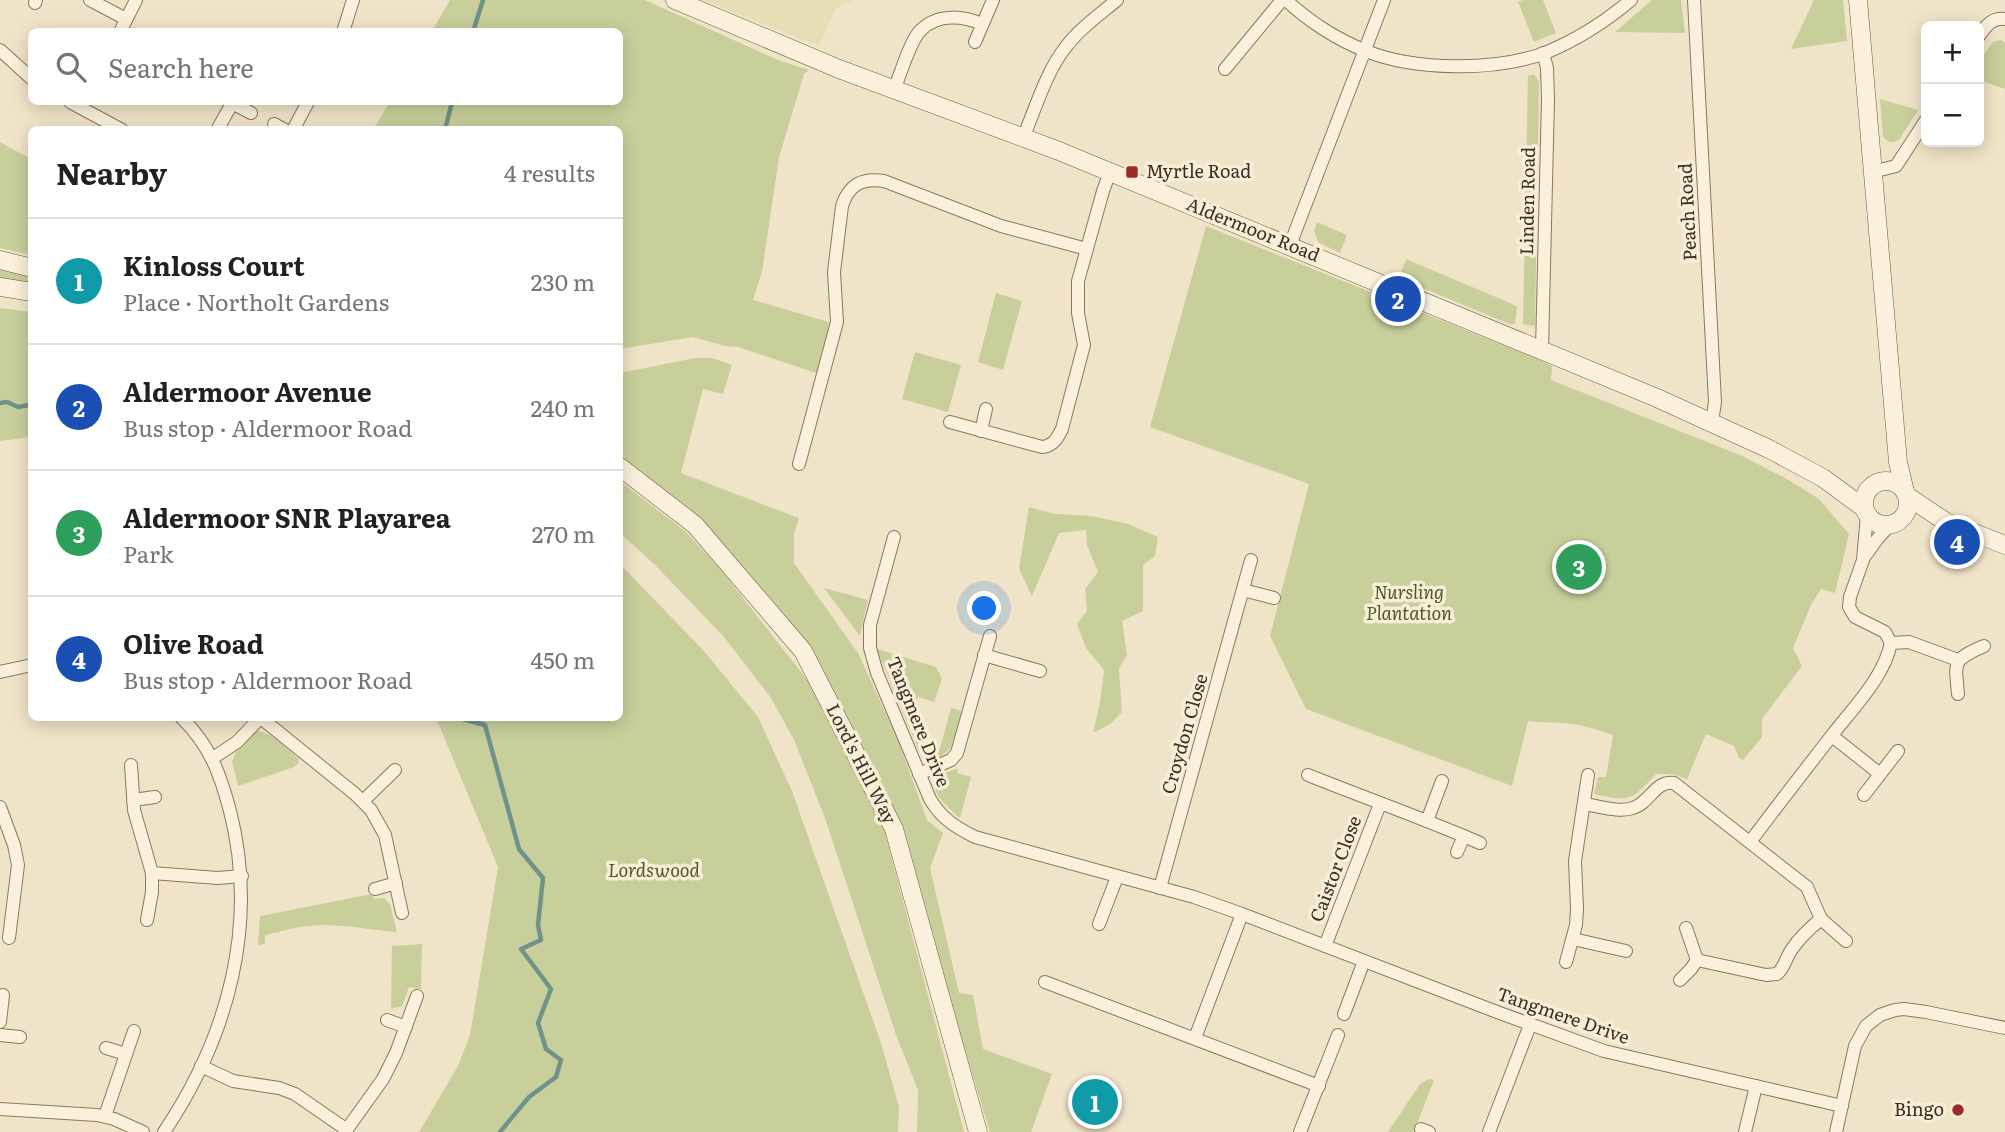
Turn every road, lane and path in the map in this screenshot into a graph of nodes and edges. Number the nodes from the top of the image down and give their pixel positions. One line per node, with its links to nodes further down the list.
1 (90, 0): 12 (street)
2 (136, 0): 12 (street)
3 (353, 0): 16 (street)
4 (675, 0): 24 (street, Aldermoor Road)
5 (993, 0): 14 (street)
6 (1117, 0): 34 (street)
7 (1284, 0): 20 (street); 22 (street)
8 (1384, 0): 20 (street)
9 (1631, 0): 21 (street)
10 (1694, 0): 46 (street, Peach Road)
11 (1858, 0): 35 (street)
12 (126, 19): 15 (street)
13 (2005, 19): 17 (street)
14 (982, 24): 18 (street); 24 (street)
15 (122, 28)
16 (344, 28)
17 (1984, 30)
18 (975, 42)
19 (0, 50): 23 (street)
20 (1365, 51): 21 (street); 37 (street)
21 (1543, 53): 43 (street, Linden Road)
22 (1225, 69)
23 (28, 75)
24 (894, 90): 34 (street, Aldermoor Road)
25 (81, 105): 30 (street)
26 (230, 105): 31 (street)
27 (237, 105): 29 (street)
28 (307, 105): 32 (street)
29 (251, 113)
30 (115, 126)
31 (219, 126)
32 (295, 126)
33 (1921, 128): 35 (street)
34 (1023, 138): 36 (street, Aldermoor Road)
35 (1872, 172): 48 (street)
36 (1110, 173): 37 (street, Aldermoor Road); 38 (street)
37 (1290, 245): 43 (street, Aldermoor Road)
38 (1087, 249): 47 (street); 49 (street)
39 (0, 260): 40 (street)
40 (28, 267)
41 (0, 287): 42 (street)
42 (28, 291)
43 (1542, 350): 46 (street, Aldermoor Road)
44 (986, 409): 47 (street)
45 (950, 422): 47 (street)
46 (1712, 422): 51 (street, Aldermoor Road)
47 (981, 430)
48 (1898, 462): 52 (street); 53 (street)
49 (799, 464)
50 (623, 469): 146 (street, Lord's Hill Way)
51 (1824, 478): 52 (street, Aldermoor Road); 54 (street, Aldermoor Road)
52 (1876, 484): 53 (street); 54 (street)
53 (1906, 494): 55 (street); 56 (street)
54 (1866, 511): 56 (street); 59 (street)
55 (1946, 522): 56 (street); 58 (street)
56 (1893, 524): 59 (street)
57 (894, 537): 80 (street, Tangmere Drive)
58 (2005, 545)
59 (1863, 559): 64 (street)
60 (1251, 560): 61 (street, Croydon Close)
61 (1243, 590): 62 (street); 102 (street, Croydon Close)
62 (1274, 598)
63 (990, 636): 66 (street)
64 (1891, 643): 67 (street); 75 (street)
65 (1983, 646): 67 (street)
66 (984, 655): 69 (street); 80 (street)
67 (1958, 660): 71 (street)
68 (28, 666): 70 (street)
69 (1040, 671)
70 (0, 672)
71 (1958, 694)
72 (185, 721): 77 (street)
73 (258, 721): 77 (street)
74 (265, 721): 88 (street)
75 (1832, 736): 81 (street); 95 (street)
76 (1898, 751): 81 (street)
77 (213, 758): 99 (street)
78 (131, 765): 87 (street)
79 (395, 770): 88 (street)
80 (919, 774): 100 (street, Tangmere Drive)
81 (1880, 774): 85 (street)
82 (1308, 775): 89 (street, Caistor Close)
83 (1588, 775): 90 (street)
84 (1442, 781): 92 (street)
85 (1864, 795)
86 (155, 797): 87 (street)
87 (133, 800): 98 (street)
88 (363, 801): 101 (street)
89 (1380, 804): 92 (street, Caistor Close); 115 (street, Caistor Close)
90 (1584, 804): 95 (street); 113 (street)
91 (0, 807): 93 (street)
92 (1427, 821): 94 (street, Caistor Close)
93 (4, 831): 105 (street)
94 (1464, 836): 96 (street, Caistor Close); 97 (street)
95 (1750, 842): 108 (street)
96 (1480, 843)
97 (1457, 852)
98 (152, 873): 99 (street); 109 (street)
99 (242, 876): 137 (street)
100 (1117, 877): 102 (street, Tangmere Drive); 110 (street)
101 (396, 883): 103 (street); 106 (street)
102 (1160, 888): 107 (street, Tangmere Drive)
103 (375, 889)
104 (0, 897): 105 (street)
105 (14, 899): 112 (street)
106 (402, 913)
107 (1242, 914): 115 (street, Tangmere Drive); 134 (street)
108 (1821, 919): 114 (street); 117 (street)
109 (147, 920)
110 (1099, 924)
111 (1686, 928): 117 (street)
112 (9, 938)
113 (1573, 940): 116 (street); 119 (street)
114 (1846, 941)
115 (1325, 946): 118 (street, Tangmere Drive)
116 (1626, 951)
117 (1697, 960): 120 (street)
118 (1364, 961): 124 (street); 127 (street, Tangmere Drive)
119 (1566, 961)
120 (1680, 979)
121 (1045, 982): 134 (street)
122 (3, 995): 126 (street)
123 (417, 996): 128 (street)
124 (1344, 1014)
125 (387, 1020): 128 (street)
126 (0, 1022)
127 (1530, 1025): 139 (street, Tangmere Drive); 148 (street)
128 (406, 1027): 143 (street)
129 (2005, 1028): 140 (street)
130 (134, 1031): 136 (street)
131 (0, 1035): 133 (street)
132 (1338, 1035): 138 (street)
133 (20, 1037)
134 (1195, 1038): 138 (street)
135 (106, 1048): 136 (street)
136 (126, 1054): 142 (street)
137 (201, 1066): 143 (street); 145 (street)
138 (1319, 1086): 147 (street)
139 (1756, 1086): 140 (street, Tangmere Drive); 149 (street)
140 (1842, 1106): 150 (street)
141 (0, 1110): 142 (street)
142 (105, 1116): 144 (street)
143 (346, 1131)
144 (144, 1132)
145 (164, 1132)
146 (978, 1132)
147 (1300, 1132)
148 (1489, 1132)
149 (1745, 1132)
150 (1836, 1132)

